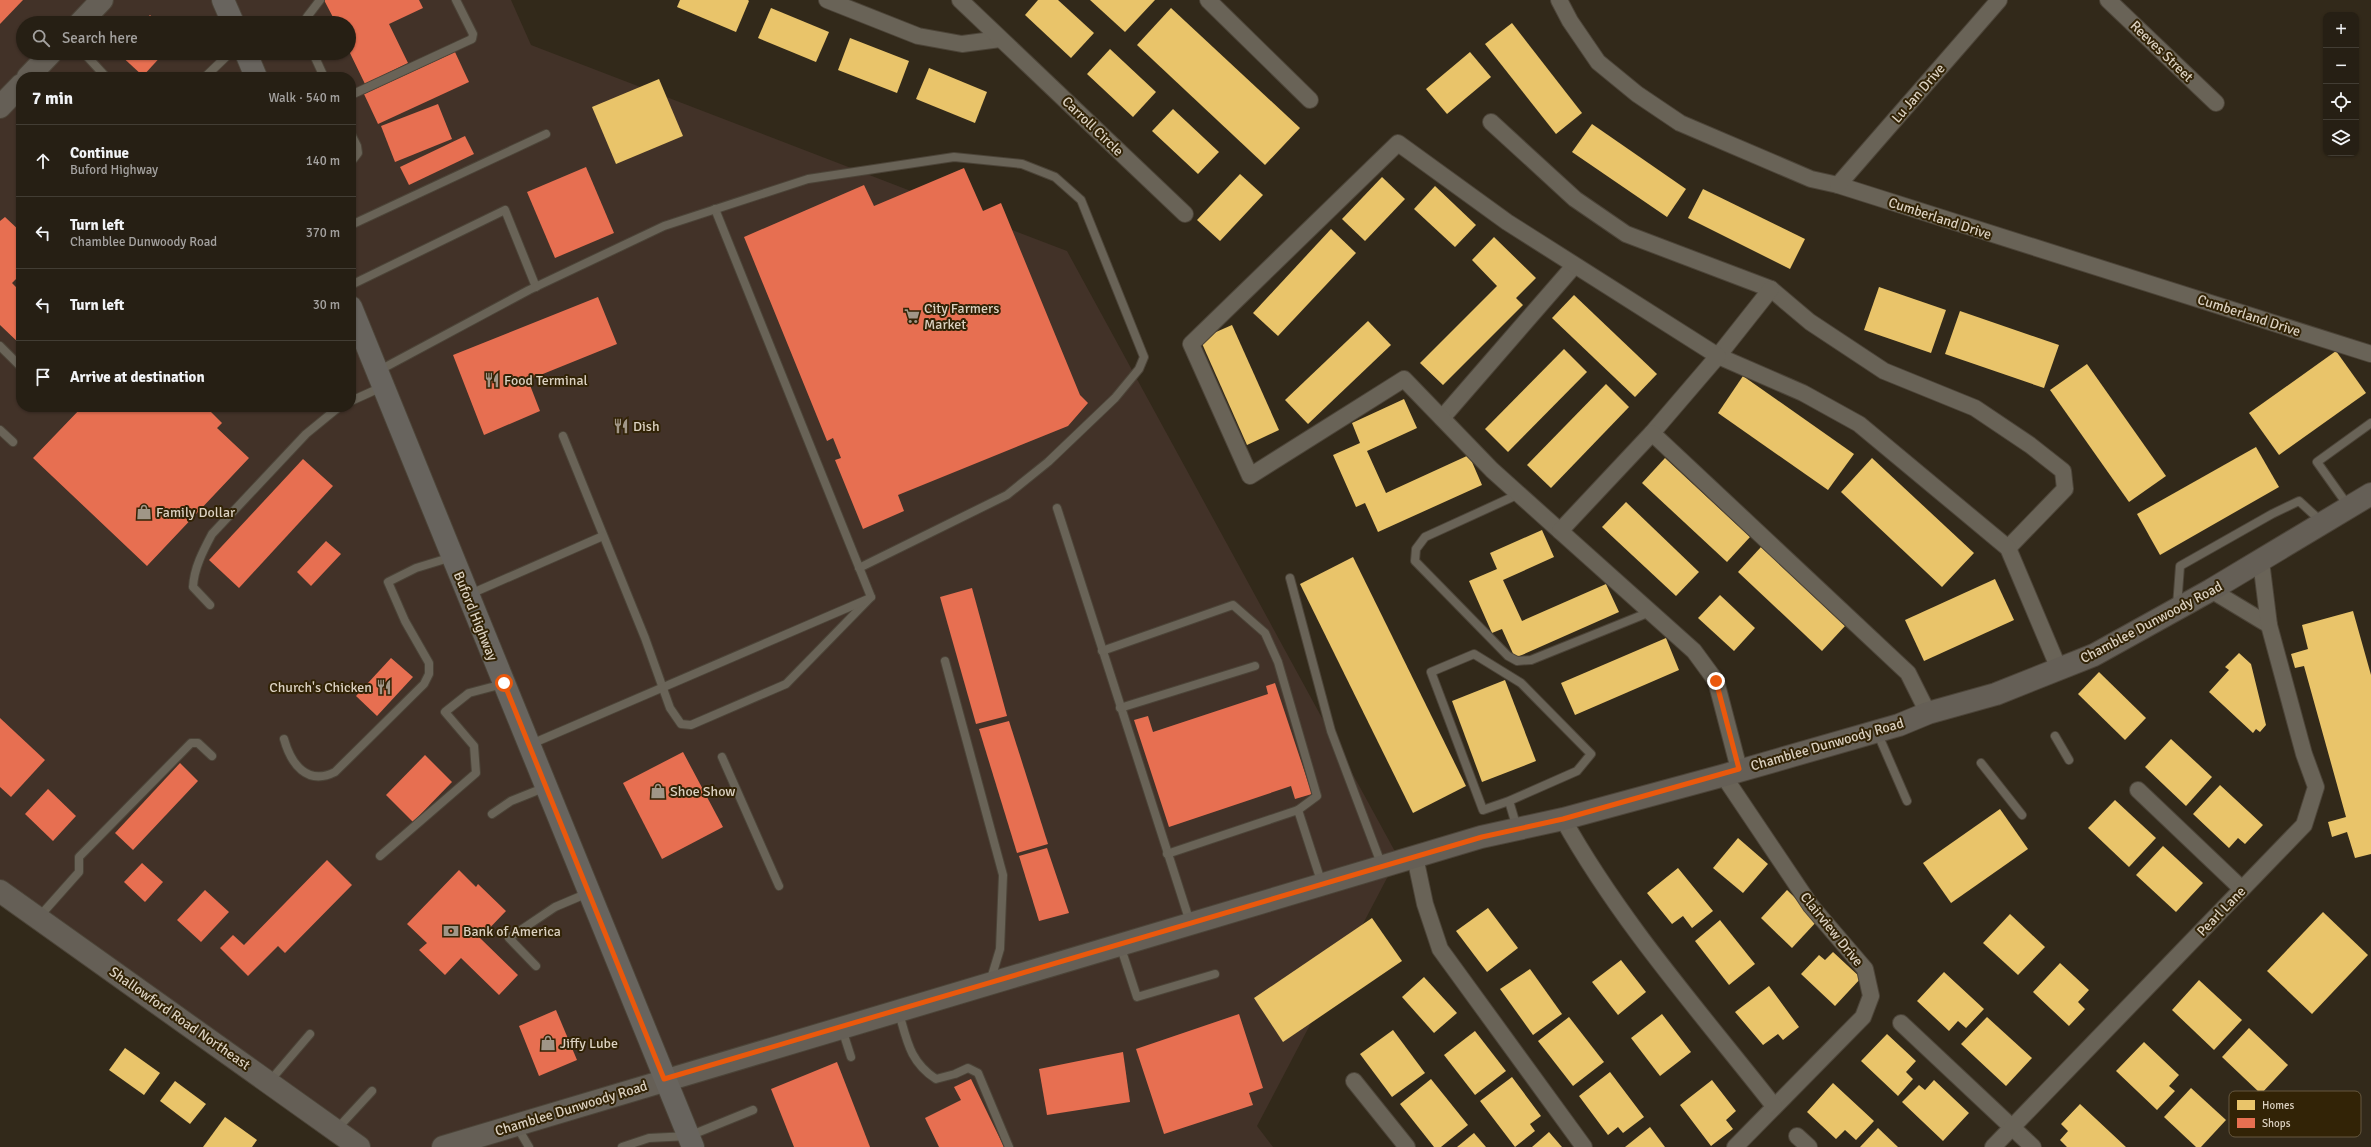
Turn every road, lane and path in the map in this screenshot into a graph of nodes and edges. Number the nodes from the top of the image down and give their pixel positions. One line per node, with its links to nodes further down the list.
1 (102, 0): 11 (street)
2 (320, 0): 13 (lane)
3 (456, 0): 24 (lane)
4 (827, 0): 14 (street)
5 (960, 0): 14 (street, Carroll Circle)
6 (1208, 0): 25 (street)
7 (1559, 0): 32 (street, Cumberland Drive)
8 (1999, 0): 32 (street, Lu Jan Drive)
9 (2108, 0): 26 (street, Reeves Street)
10 (226, 1): 12 (main road)
11 (87, 16)
12 (231, 16)
13 (308, 16)
14 (1000, 39): 34 (street, Carroll Circle)
15 (45, 60): 19 (street)
16 (90, 60): 20 (lane)
17 (245, 60): 21 (lane)
18 (316, 60): 22 (lane)
19 (33, 72)
20 (101, 72)
21 (217, 72)
22 (322, 72)
23 (16, 90): 27 (street)
24 (356, 93)
25 (1310, 100)
26 (2216, 103)
27 (0, 107)
28 (1491, 122): 39 (street)
29 (546, 134): 35 (lane)
30 (356, 144): 31 (lane)
31 (356, 156)
32 (1838, 185): 42 (street, Cumberland Drive)
33 (715, 209): 38 (lane); 64 (lane); 64 (lane)
34 (1185, 214)
35 (356, 223)
36 (1574, 266): 43 (street); 48 (street); 48 (street, Clairview Drive)
37 (356, 283): 38 (lane)
38 (536, 287): 45 (lane)
39 (1771, 289): 43 (street); 61 (street)
40 (356, 319): 45 (main road, Buford Highway)
41 (0, 346): 44 (lane)
42 (2371, 354)
43 (1718, 356): 51 (street); 61 (street)
44 (16, 362)
45 (380, 379): 46 (lane); 62 (main road, Buford Highway)
46 (356, 397)
47 (333, 412): 69 (lane)
48 (1442, 418): 54 (street, Clairview Drive)
49 (2371, 423): 57 (lane)
50 (0, 430): 53 (lane)
51 (1652, 433): 59 (street); 80 (street)
52 (562, 436): 60 (lane)
53 (13, 442)
54 (1519, 494): 59 (street, Clairview Drive); 71 (lane)
55 (2371, 494): 57 (street, Chamblee Dunwoody Road)
56 (1057, 508): 73 (lane)
57 (2349, 508): 58 (street, Chamblee Dunwoody Road)
58 (2323, 523): 63 (street, Chamblee Dunwoody Road); 70 (lane)
59 (1560, 531): 71 (street, Clairview Drive)
60 (603, 536): 67 (lane); 78 (lane)
61 (2012, 545): 76 (street)
62 (452, 557): 67 (main road, Buford Highway); 83 (lane)
63 (2261, 561): 66 (street, Chamblee Dunwoody Road); 72 (street, Pearl Lane)
64 (859, 568): 68 (lane)
65 (1290, 578): 102 (lane)
66 (2211, 590): 70 (street, Chamblee Dunwoody Road); 72 (street)
67 (468, 595): 77 (main road, Buford Highway)
68 (871, 597): 78 (lane); 78 (lane)
69 (210, 605)
70 (2177, 610): 76 (street, Chamblee Dunwoody Road)
71 (1650, 612): 89 (street, Clairview Drive)
72 (2269, 625): 105 (street, Pearl Lane)
73 (1102, 651): 79 (lane); 94 (lane)
74 (945, 661): 113 (lane)
75 (1255, 666): 79 (lane)
76 (2059, 669): 80 (street, Chamblee Dunwoody Road)
77 (504, 683): 84 (main road, Buford Highway); 100 (lane)
78 (662, 686): 84 (lane)
79 (1120, 708): 99 (lane)
80 (1928, 713): 81 (street, Chamblee Dunwoody Road)
81 (1877, 732): 89 (street, Chamblee Dunwoody Road); 93 (lane)
82 (2055, 736): 87 (lane)
83 (284, 739)
84 (529, 745): 90 (main road, Buford Highway)
85 (212, 756): 108 (lane)
86 (722, 757): 104 (lane)
87 (2069, 760)
88 (1981, 763): 96 (lane)
89 (1732, 772): 97 (street, Chamblee Dunwoody Road); 123 (street, Clairview Drive)
90 (546, 787): 95 (lane); 107 (main road, Buford Highway)
91 (2138, 790): 105 (street)
92 (1509, 801): 92 (lane); 98 (lane)
93 (1907, 801)
94 (1298, 810): 99 (lane); 103 (lane)
95 (492, 814)
96 (2022, 815)
97 (1563, 819): 98 (street, Chamblee Dunwoody Road); 123 (street)
98 (1517, 828): 101 (street, Chamblee Dunwoody Road)
99 (1168, 854): 109 (lane)
100 (380, 856)
101 (1415, 857): 102 (street, Chamblee Dunwoody Road); 137 (street)
102 (1382, 867): 103 (street, Chamblee Dunwoody Road)
103 (1322, 884): 109 (street, Chamblee Dunwoody Road)
104 (779, 886)
105 (2242, 889): 126 (street, Pearl Lane)
106 (0, 891): 108 (street, Shallowford Road Northeast)
107 (590, 892): 111 (lane); 119 (main road, Buford Highway)
108 (38, 918): 121 (street, Shallowford Road Northeast)
109 (1190, 923): 110 (street, Chamblee Dunwoody Road)
110 (1120, 944): 112 (lane); 113 (street, Chamblee Dunwoody Road)
111 (536, 966)
112 (1215, 974)
113 (989, 983): 114 (street, Chamblee Dunwoody Road)
114 (898, 1010): 116 (street, Chamblee Dunwoody Road); 135 (lane)
115 (1901, 1023): 126 (street)
116 (841, 1027): 118 (lane); 119 (street, Chamblee Dunwoody Road)
117 (310, 1034): 121 (lane)
118 (851, 1057)
119 (664, 1079): 125 (street, Chamblee Dunwoody Road); 129 (main road, Buford Highway)
120 (1354, 1081): 136 (street)
121 (269, 1082): 127 (street, Shallowford Road Northeast)
122 (372, 1091): 127 (lane)
123 (1774, 1106): 138 (street, Clairview Drive)
124 (753, 1110): 129 (lane)
125 (516, 1124): 132 (street, Chamblee Dunwoody Road); 133 (lane)
126 (2011, 1127): 140 (street, Pearl Lane); 141 (street)
127 (336, 1130): 131 (street, Shallowford Road Northeast)
128 (1797, 1136): 139 (street)
129 (691, 1142): 130 (lane)
130 (634, 1145): 134 (lane)
131 (359, 1147)
132 (443, 1147)
133 (530, 1147)
134 (622, 1147)
135 (1009, 1147)
136 (1406, 1147)
137 (1584, 1147)
138 (1735, 1147)
139 (1809, 1147)
140 (1993, 1147)
141 (2033, 1147)

